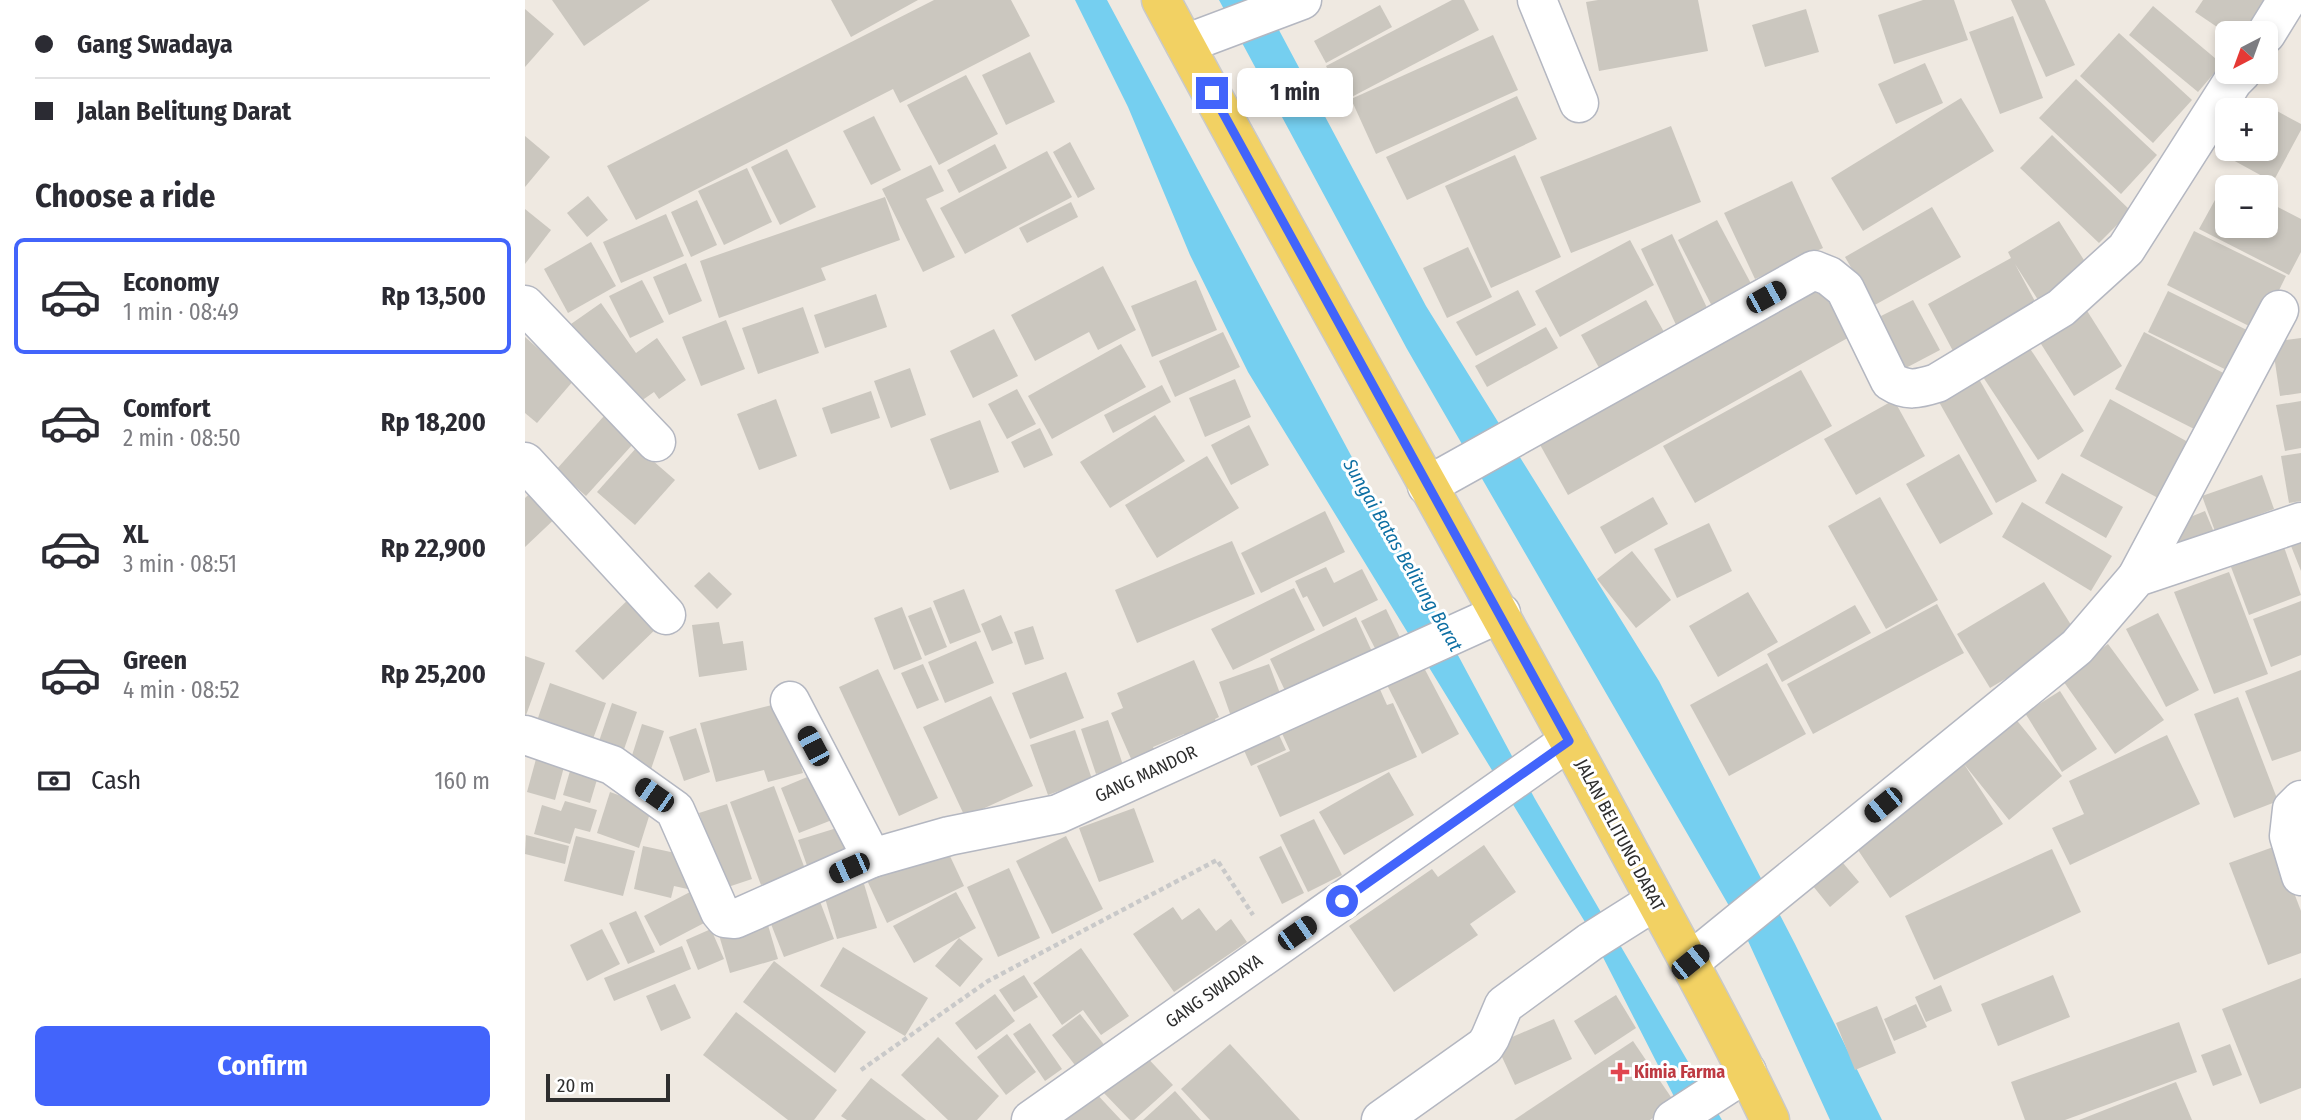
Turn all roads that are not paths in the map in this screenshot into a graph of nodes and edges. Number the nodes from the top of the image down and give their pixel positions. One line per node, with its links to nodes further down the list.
1 (1161, 0): 6 (main road, JALAN BELITUNG DARAT)
2 (1537, 0): 8 (street)
3 (2287, 0): 5 (street)
4 (1295, 2): 6 (street)
5 (2274, 21)
6 (1185, 44): 13 (main road, JALAN BELITUNG DARAT)
7 (2232, 84): 13 (street)
8 (1579, 103)
9 (525, 305): 11 (street)
10 (2279, 310): 15 (street)
11 (656, 442)
12 (525, 462): 17 (street)
13 (1427, 486): 16 (main road, JALAN BELITUNG DARAT)
14 (2301, 522): 15 (street)
15 (2137, 577): 25 (street)
16 (1500, 613): 20 (main road, JALAN BELITUNG DARAT); 22 (street, GANG MANDOR)
17 (666, 615)
18 (790, 701): 22 (street)
19 (525, 735): 22 (street, GANG MANDOR)
20 (1569, 741): 24 (main road, JALAN BELITUNG DARAT); 28 (street, GANG SWADAYA)
21 (2301, 800): 23 (street)
22 (872, 858)
23 (2301, 876)
24 (1655, 901): 25 (main road, JALAN BELITUNG DARAT); 29 (street)
25 (1690, 962): 26 (main road, JALAN BELITUNG DARAT)
26 (1747, 1072): 27 (street); 30 (main road, JALAN BELITUNG DARAT)
27 (1690, 1108)
28 (1031, 1120)
29 (1381, 1120)
30 (1770, 1120)

